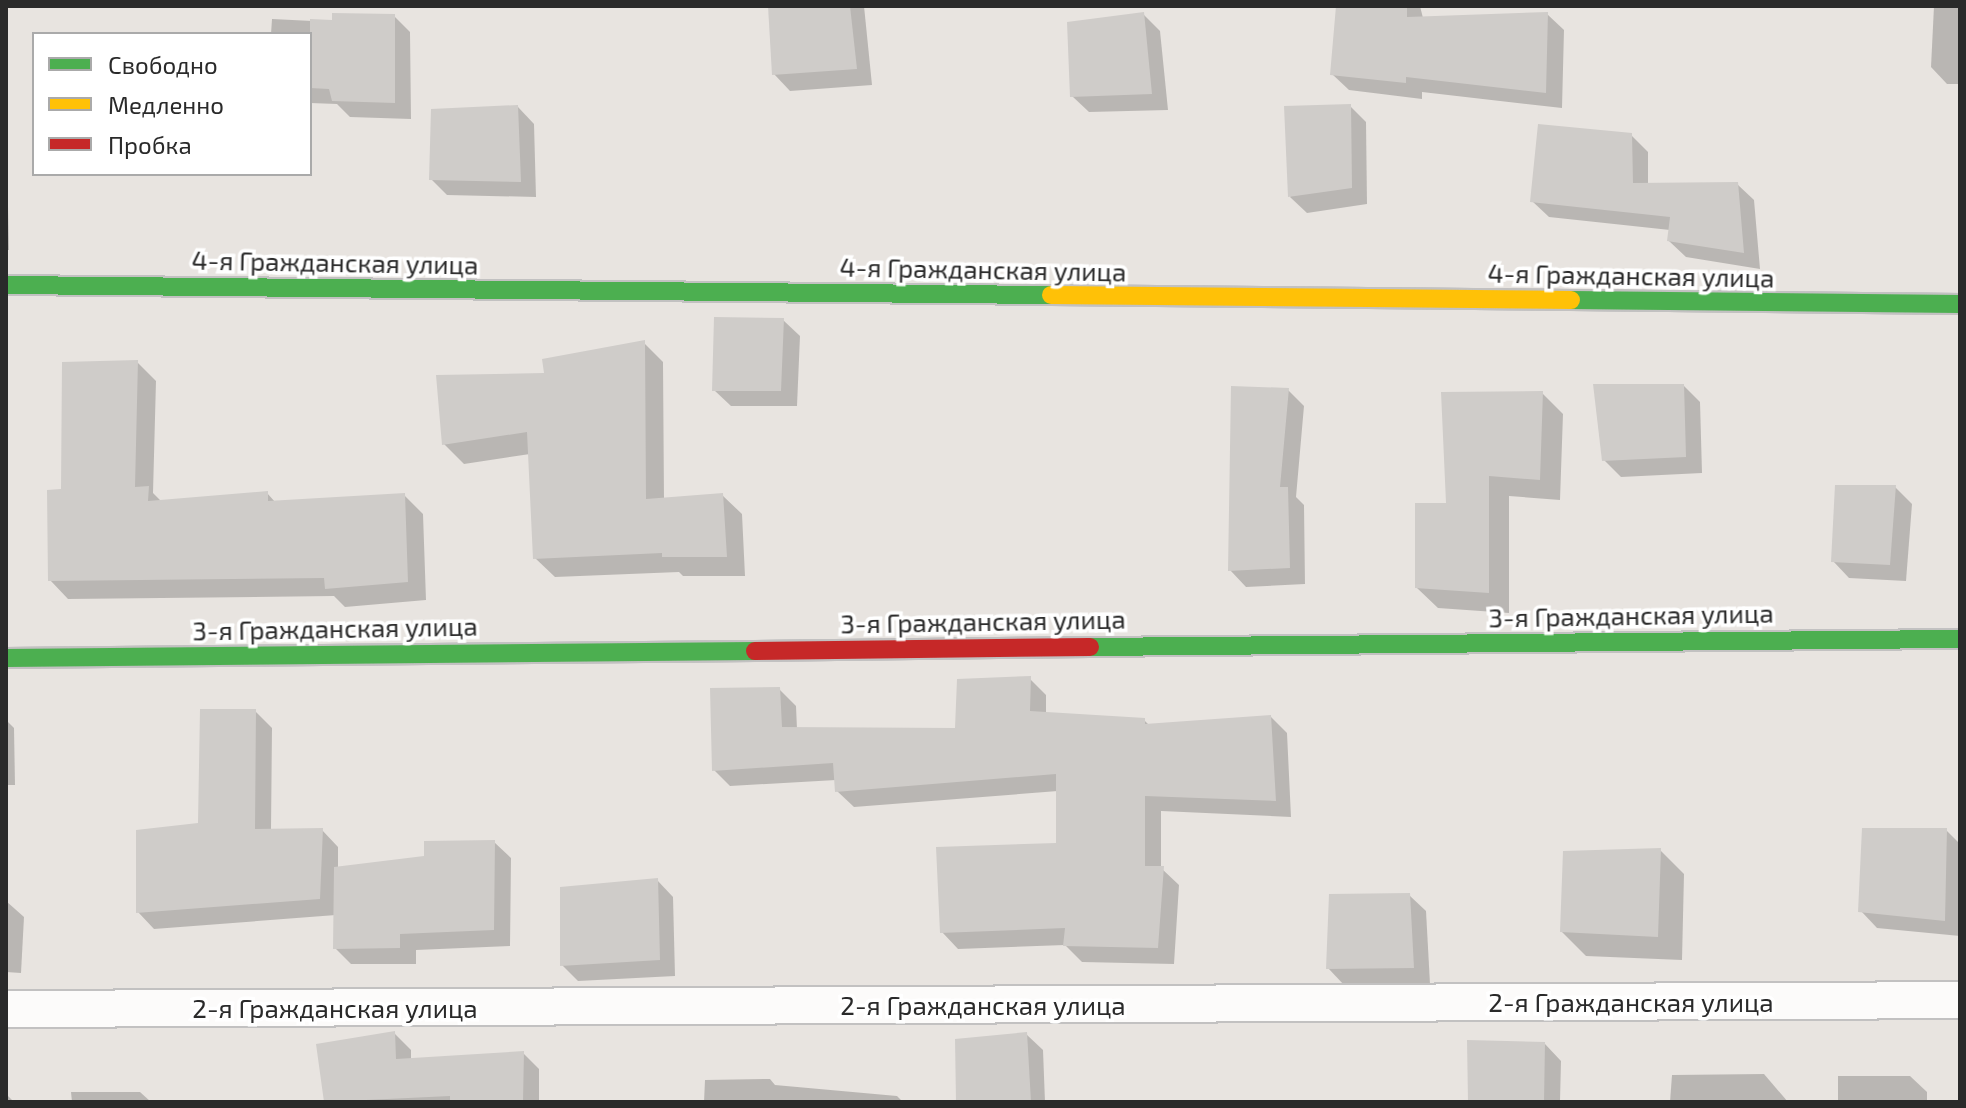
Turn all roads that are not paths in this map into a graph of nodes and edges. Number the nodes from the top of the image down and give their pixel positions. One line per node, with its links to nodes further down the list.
1 (6, 285): 2 (street, 4-я Гражданская улица)
2 (1960, 304)
3 (1960, 639): 4 (street, 3-я Гражданская улица)
4 (6, 658)
5 (1960, 1000): 6 (street, 2-я Гражданская улица)
6 (6, 1009)

